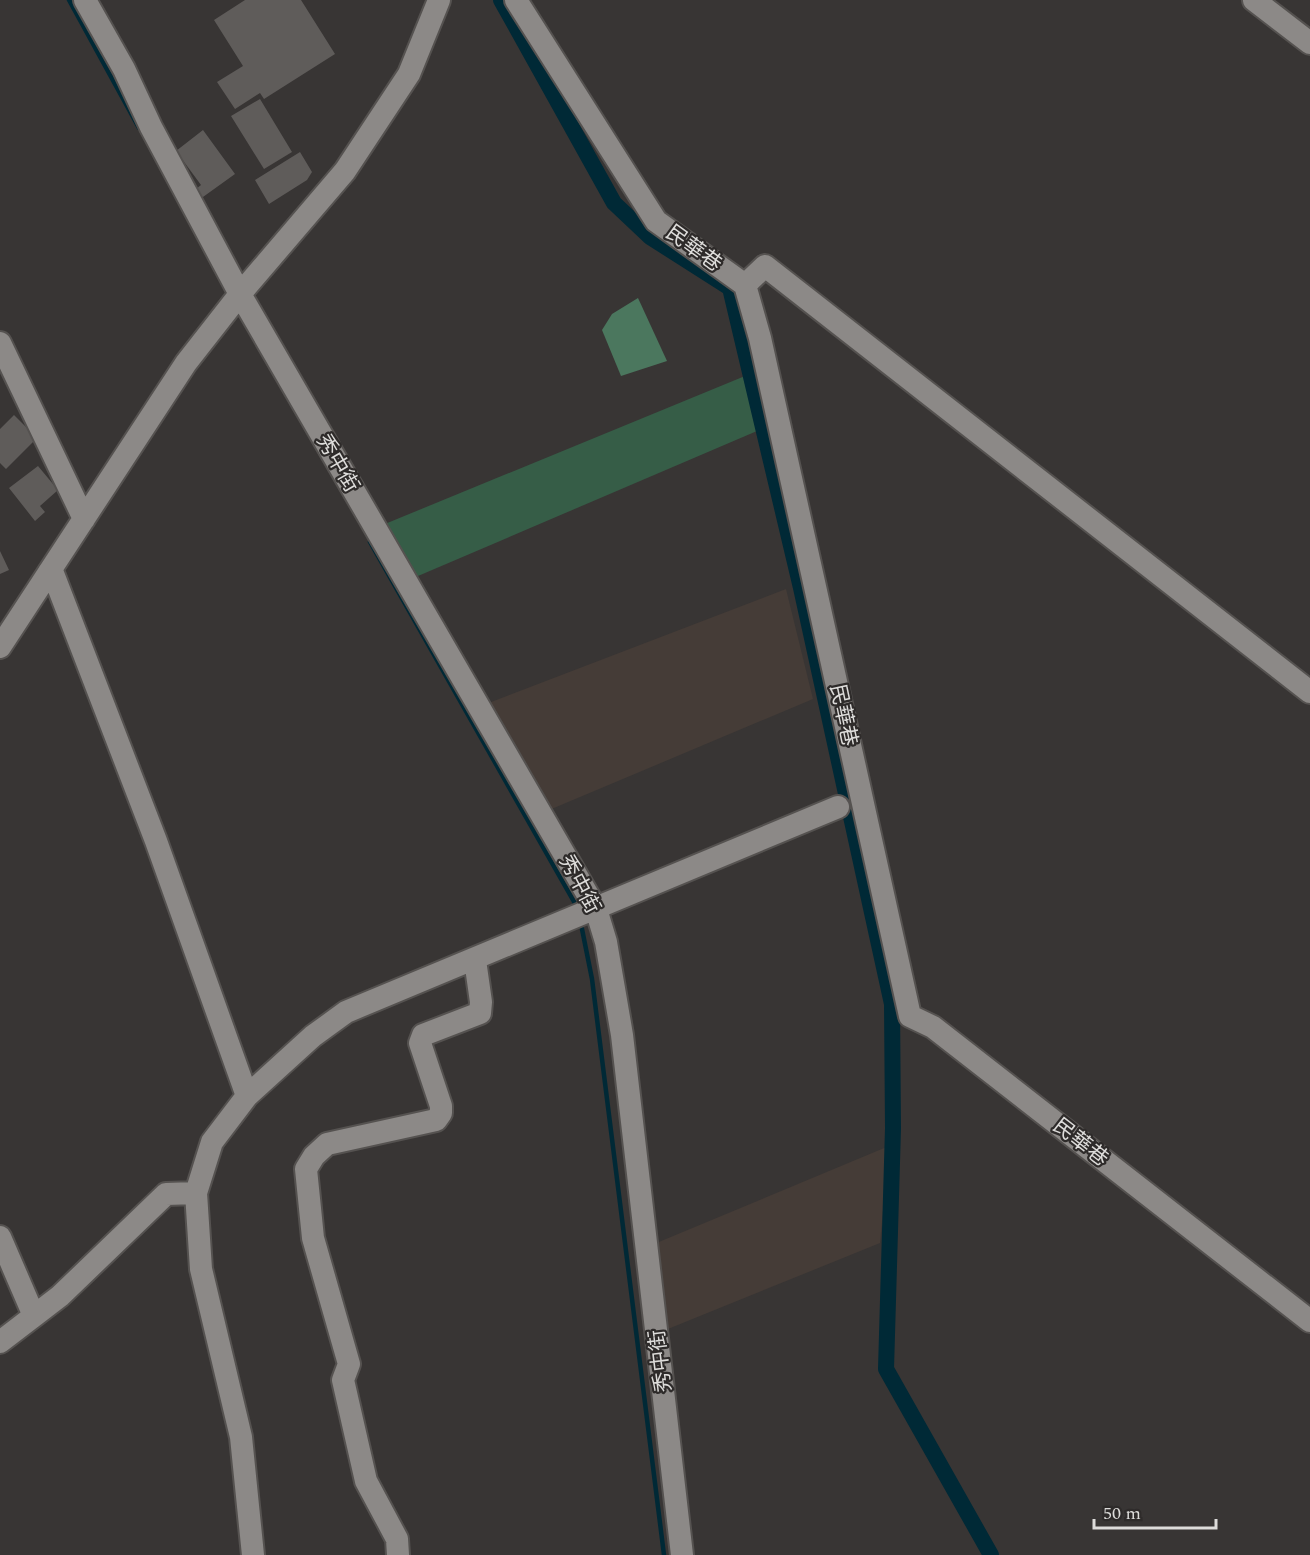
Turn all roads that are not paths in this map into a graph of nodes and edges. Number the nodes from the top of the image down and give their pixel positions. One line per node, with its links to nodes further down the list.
1 (85, 0): 7 (street, 秀中街)
2 (516, 0): 6 (street, 民華巷)
3 (1254, 0): 5 (street)
4 (437, 1): 7 (street)
5 (1310, 43)
6 (745, 285): 12 (street); 20 (street, 民華巷)
7 (240, 294): 9 (street); 14 (street, 秀中街)
8 (0, 343): 9 (street)
9 (84, 519): 10 (street)
10 (49, 572): 11 (street); 16 (street)
11 (0, 647)
12 (1310, 692)
13 (838, 807): 14 (street)
14 (596, 909): 15 (street); 24 (street, 秀中街)
15 (475, 960): 16 (street); 23 (street)
16 (247, 1096): 17 (street)
17 (196, 1192): 19 (street); 22 (street)
18 (0, 1237): 19 (street)
19 (34, 1316): 21 (street)
20 (1310, 1321)
21 (0, 1341)
22 (252, 1555)
23 (398, 1555)
24 (682, 1555)

